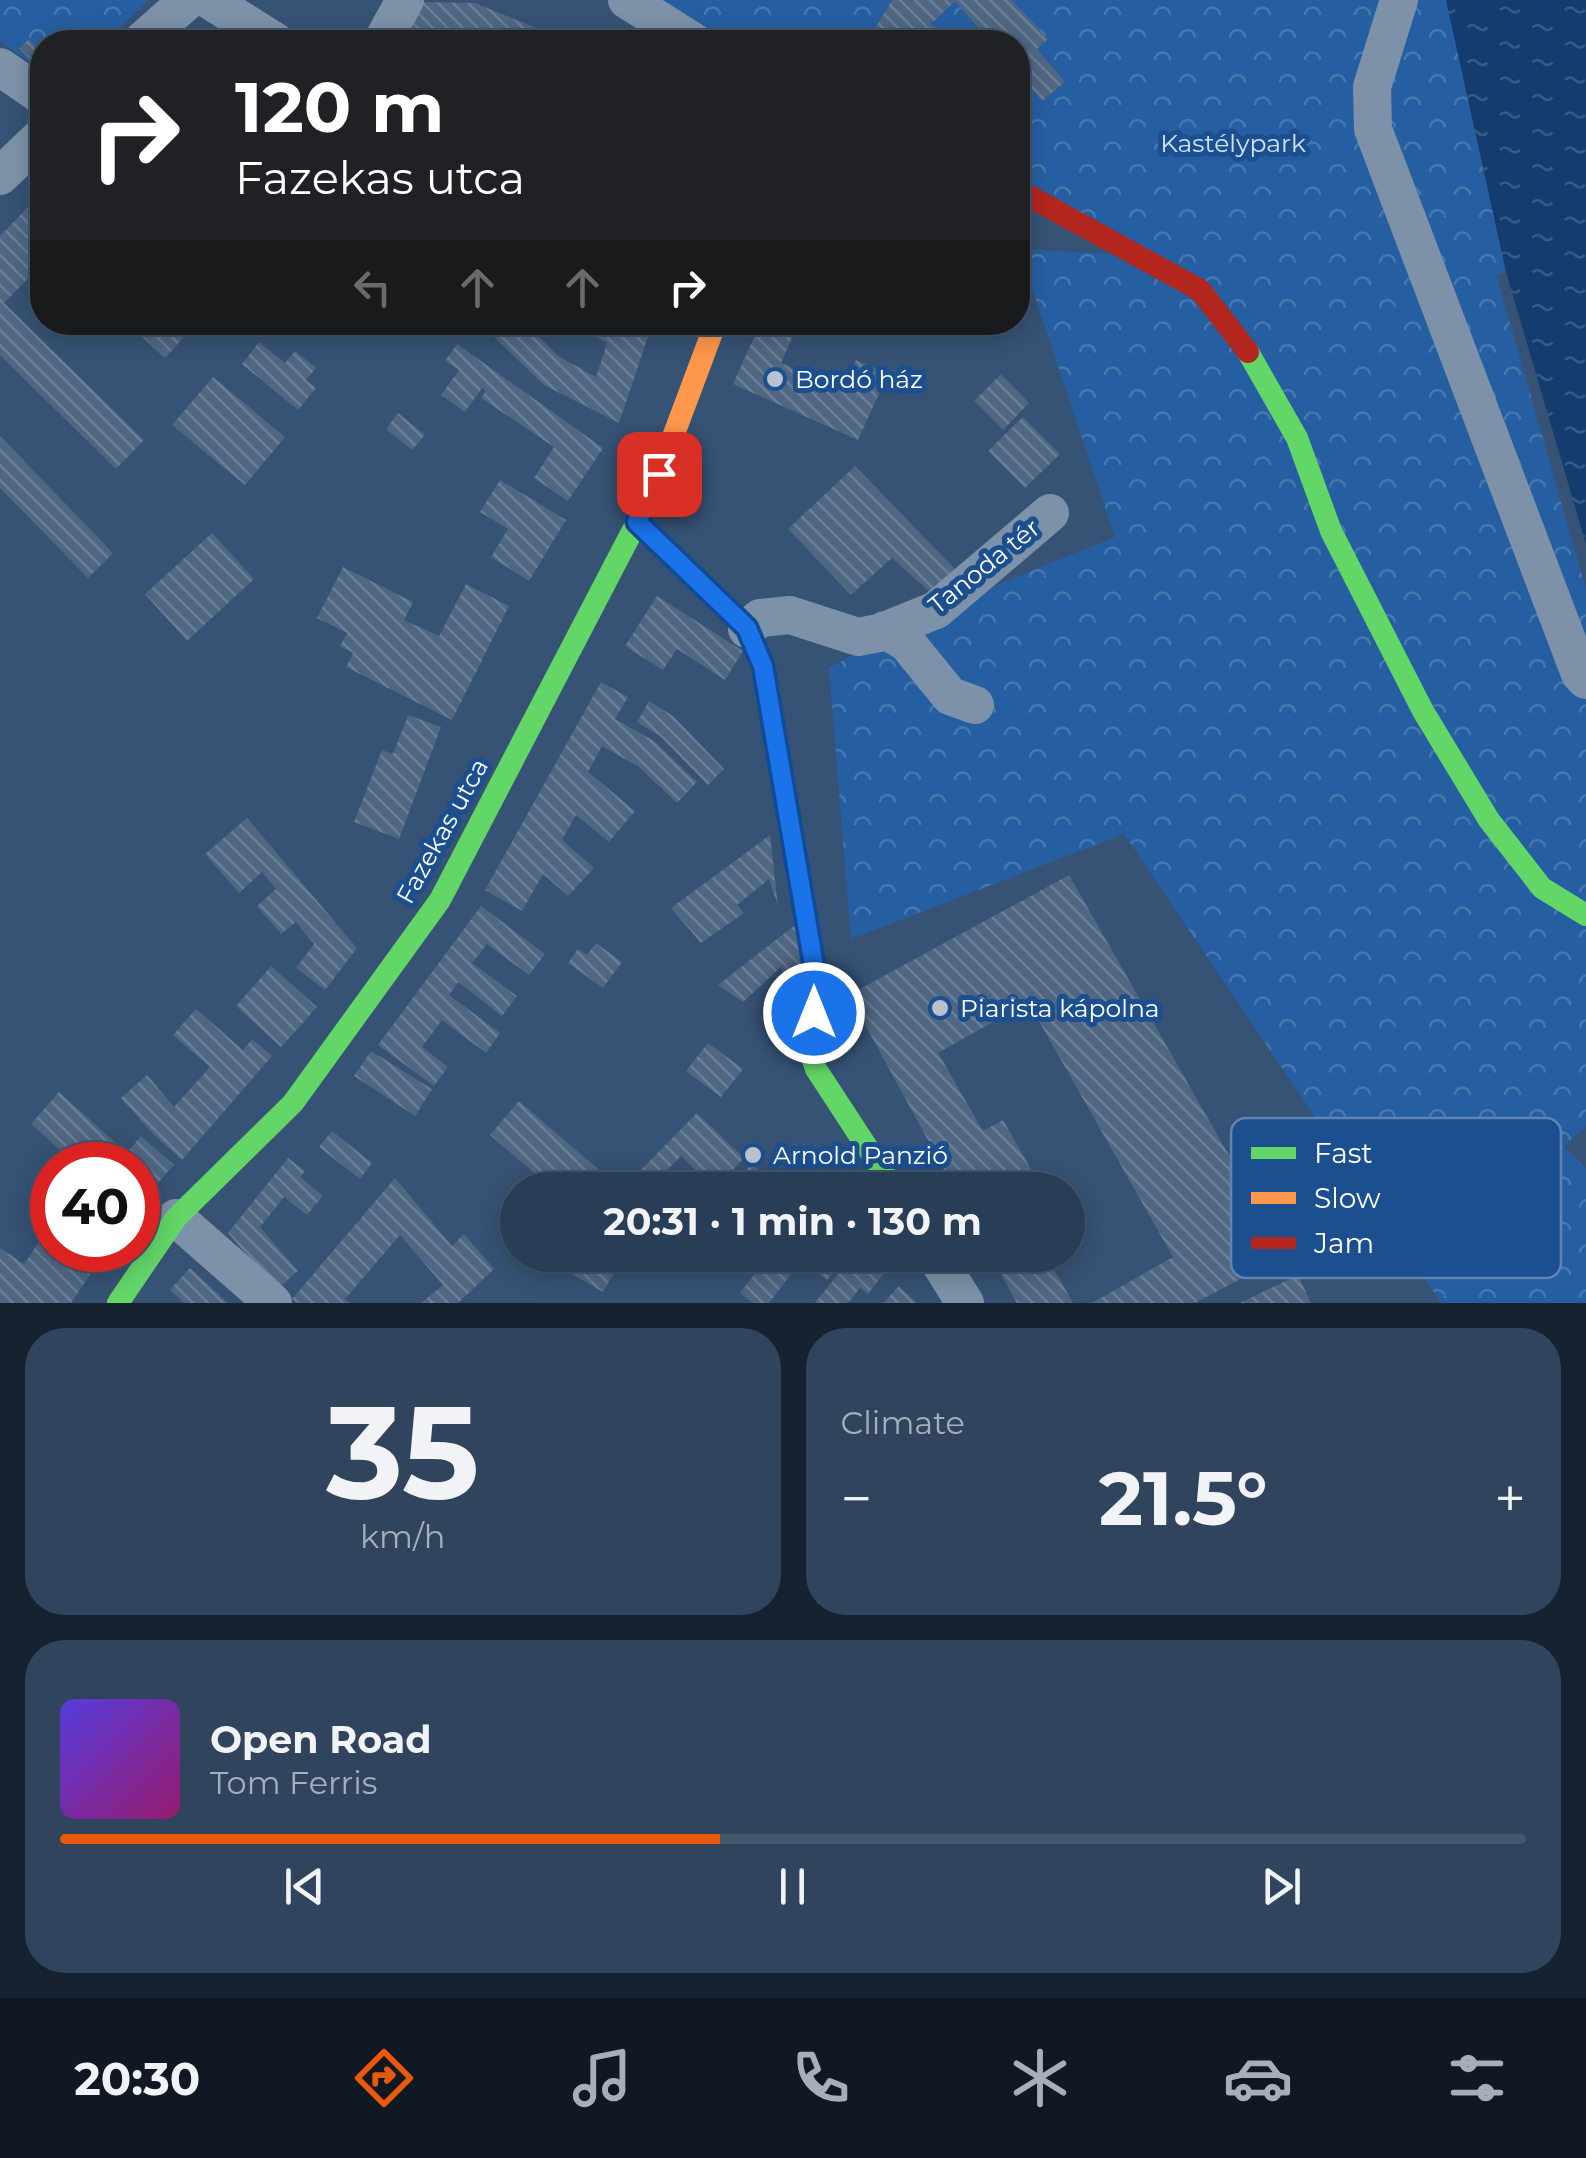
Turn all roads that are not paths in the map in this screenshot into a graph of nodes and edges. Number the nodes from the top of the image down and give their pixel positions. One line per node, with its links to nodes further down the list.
1 (188, 0): 6 (street)
2 (209, 0): 7 (street)
3 (404, 0): 8 (street)
4 (627, 0): 9 (street)
5 (1399, 0): 20 (street)
6 (154, 30)
7 (257, 30)
8 (388, 30)
9 (675, 30)
10 (0, 67): 11 (street)
11 (30, 88)
12 (30, 147): 13 (street)
13 (0, 176)
14 (1030, 197): 22 (street)
15 (711, 335): 17 (street, Fazekas utca)
16 (1050, 513): 19 (street, Tanoda tér)
17 (637, 522): 18 (street); 24 (street, Fazekas utca)
18 (747, 628): 19 (street, Tanoda tér); 23 (street)
19 (885, 630): 21 (street)
20 (1586, 680)
21 (975, 705)
22 (1586, 914)
23 (882, 1172)
24 (176, 1218): 26 (street, Fazekas utca); 27 (street)
25 (946, 1272): 28 (street)
26 (118, 1303)
27 (273, 1303)
28 (965, 1303)

